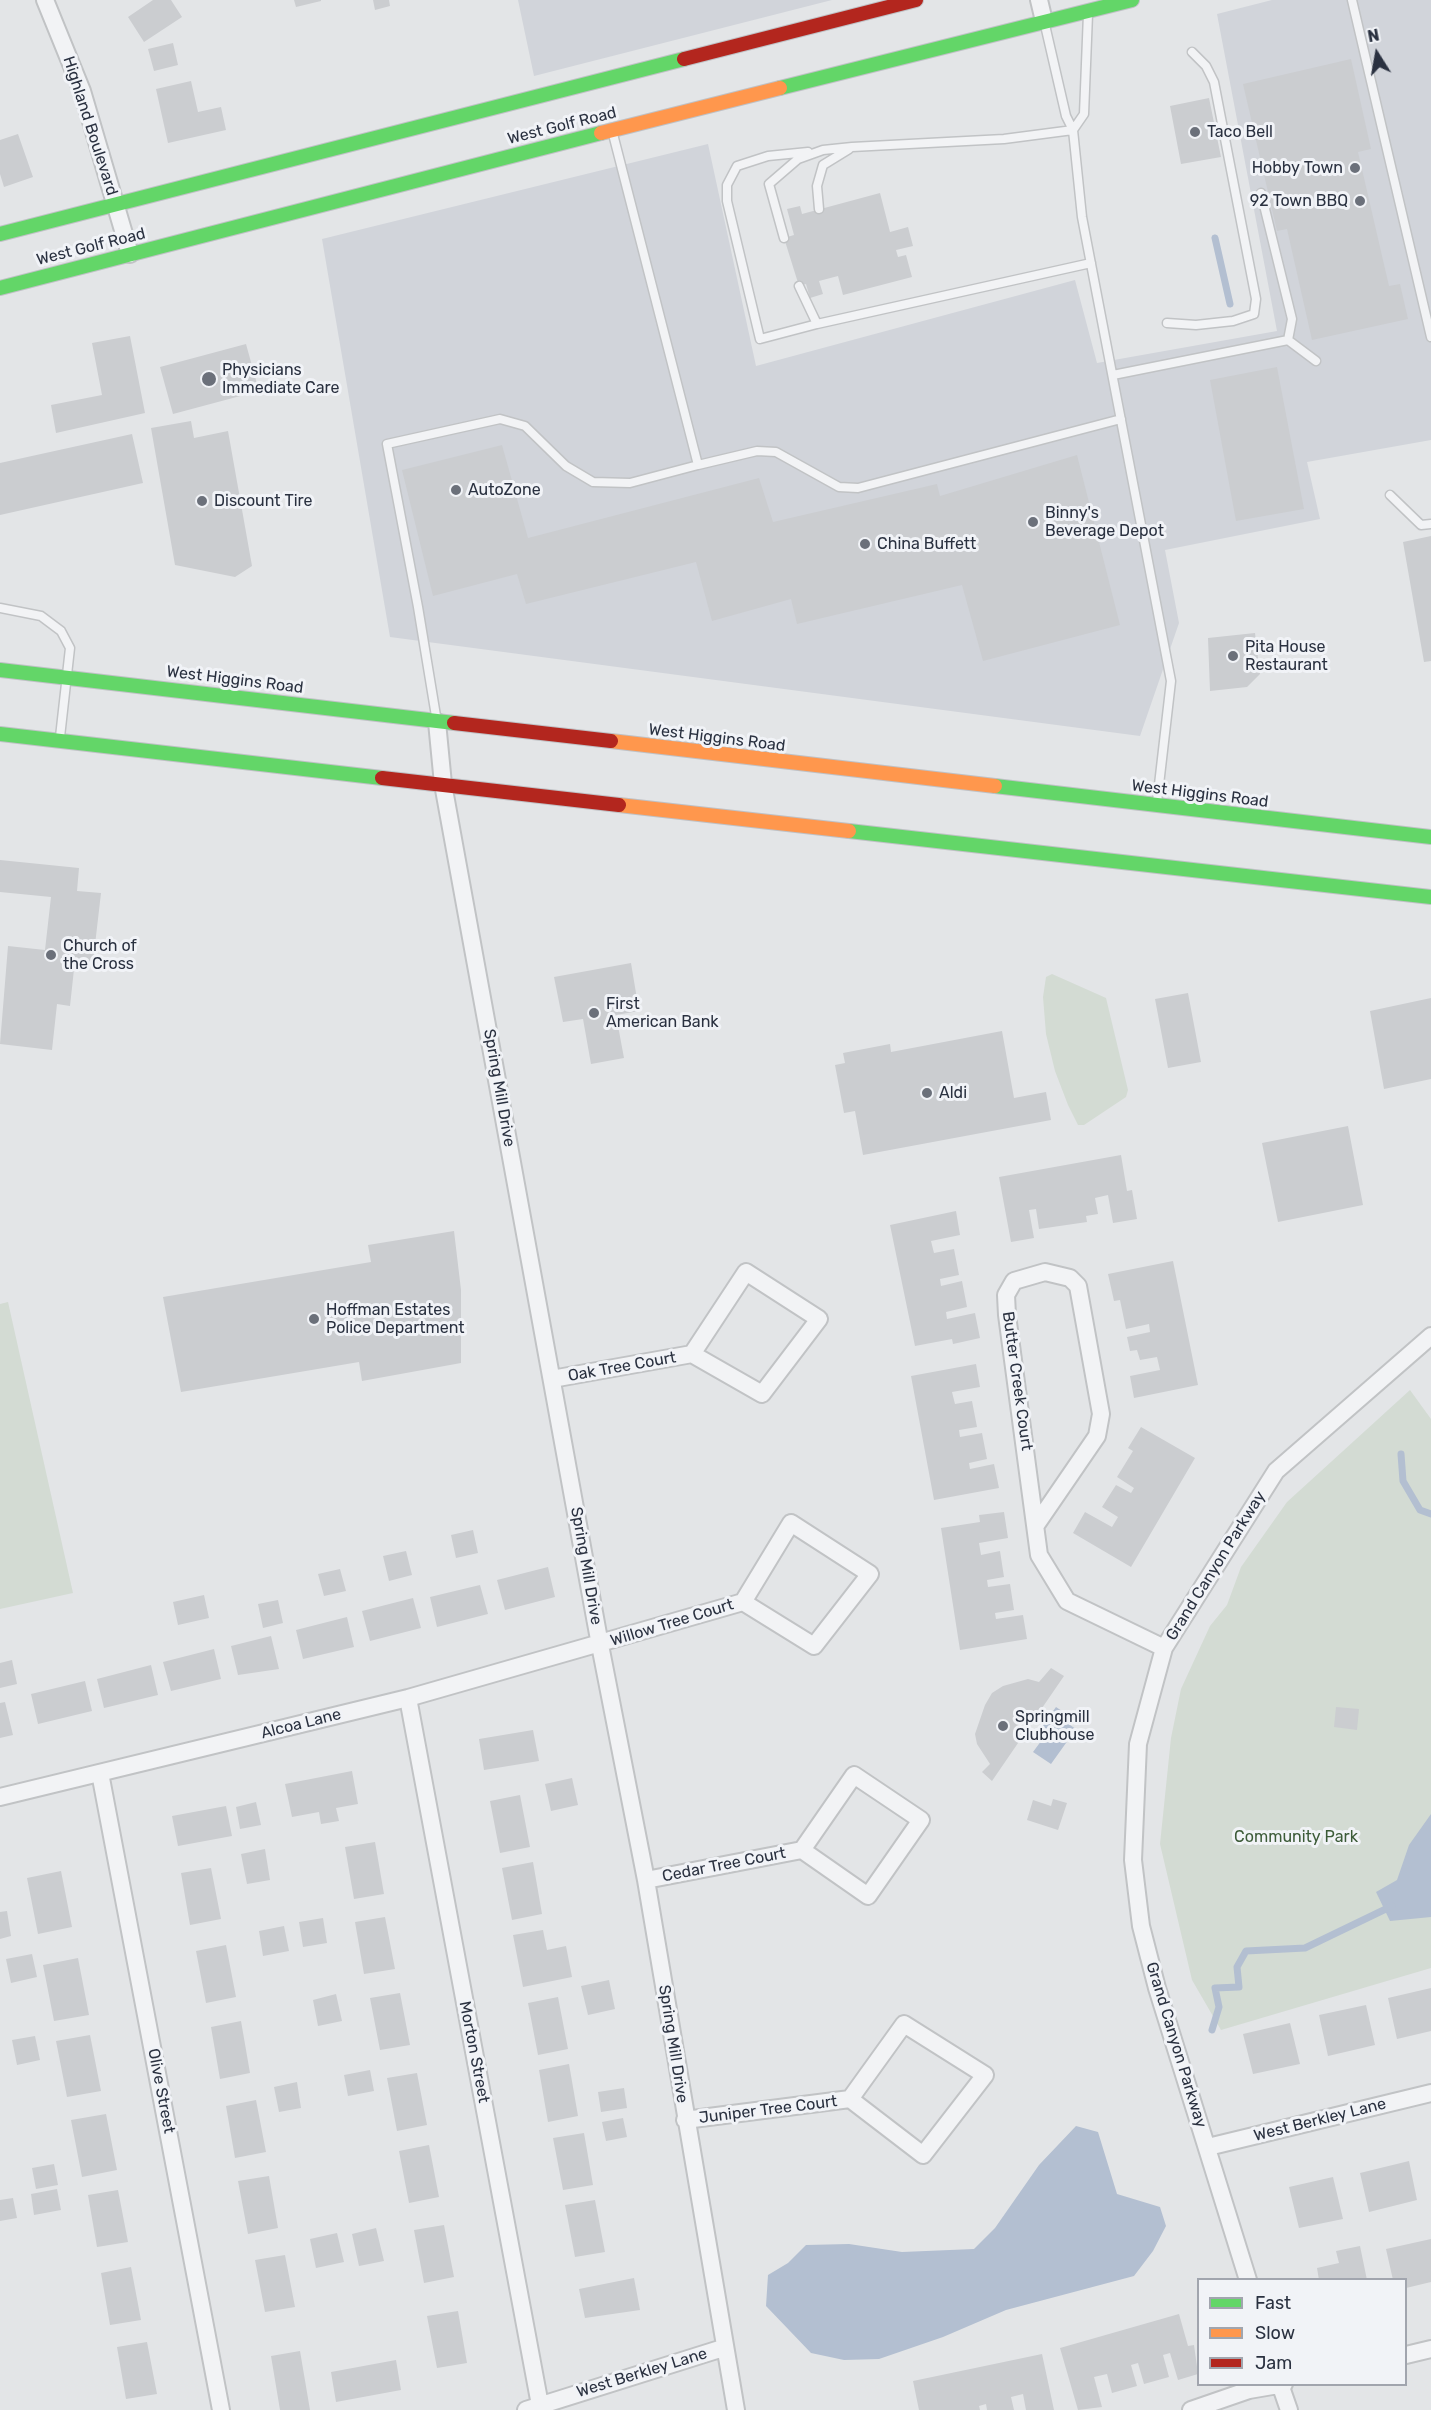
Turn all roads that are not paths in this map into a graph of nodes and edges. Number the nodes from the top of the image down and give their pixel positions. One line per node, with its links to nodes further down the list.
1 (45, 0): 14 (street, Highland Boulevard)
2 (916, 0): 14 (main road, West Golf Road)
3 (1039, 0): 7 (street)
4 (1132, 0): 6 (main road, West Golf Road)
5 (1352, 0): 24 (lane)
6 (1087, 5): 7 (main road, West Golf Road); 10 (lane)
7 (1044, 21): 9 (main road, West Golf Road); 10 (lane)
8 (1192, 52): 22 (lane)
9 (612, 130): 18 (main road, West Golf Road); 30 (lane)
10 (1073, 130): 11 (lane); 19 (lane)
11 (852, 147): 12 (lane); 15 (lane)
12 (823, 150): 17 (lane); 23 (lane)
13 (1261, 193): 25 (lane)
14 (115, 205): 16 (main road, West Golf Road); 18 (street, Highland Boulevard)
15 (819, 209)
16 (0, 234)
17 (784, 238)
18 (130, 254): 21 (main road, West Golf Road)
19 (1091, 263): 23 (lane); 28 (lane)
20 (799, 286): 23 (lane)
21 (0, 288)
22 (1167, 323)
23 (817, 324)
24 (1431, 338): 26 (lane)
25 (1288, 340): 27 (lane); 28 (lane)
26 (1431, 346)
27 (1316, 361)
28 (1113, 375): 29 (lane)
29 (1121, 419): 30 (lane); 40 (lane)
30 (698, 465): 36 (lane)
31 (1390, 495): 32 (lane)
32 (1431, 524)
33 (0, 608): 35 (lane)
34 (0, 670): 35 (main road, West Higgins Road)
35 (67, 676): 36 (main road, West Higgins Road); 38 (lane)
36 (437, 722): 39 (street, Spring Mill Drive); 40 (main road, West Higgins Road)
37 (0, 734): 38 (main road)
38 (60, 740): 39 (main road)
39 (443, 784): 42 (main road); 45 (street, Spring Mill Drive)
40 (1156, 805): 41 (main road, West Higgins Road)
41 (1431, 837)
42 (1431, 897)
43 (1431, 1336): 49 (street, Grand Canyon Parkway)
44 (692, 1354): 44 (street, Oak Tree Court); 45 (street, Oak Tree Court)
45 (552, 1379): 48 (street, Spring Mill Drive)
46 (1036, 1525): 46 (street, Butter Creek Court); 49 (street, Butter Creek Court)
47 (743, 1602): 47 (street, Willow Tree Court); 48 (street, Willow Tree Court)
48 (600, 1645): 50 (street, Alcoa Lane); 54 (street, Spring Mill Drive)
49 (1164, 1648): 58 (street, Grand Canyon Parkway)
50 (408, 1698): 51 (street, Alcoa Lane); 65 (street, Morton Street)
51 (100, 1773): 52 (street, Alcoa Lane); 66 (street, Olive Street)
52 (0, 1797)
53 (802, 1850): 53 (street, Cedar Tree Court); 54 (street, Cedar Tree Court)
54 (646, 1880): 57 (street, Spring Mill Drive)
55 (1431, 2093): 58 (street, West Berkley Lane)
56 (850, 2099): 56 (street, Juniper Tree Court); 57 (street, Juniper Tree Court)
57 (685, 2120): 60 (street, Spring Mill Drive)
58 (1208, 2147): 59 (street, Grand Canyon Parkway)
59 (1247, 2278)
60 (723, 2348): 65 (street, West Berkley Lane); 67 (street, Spring Mill Drive)
61 (1431, 2349): 62 (street)
62 (1407, 2355)
63 (1275, 2386): 68 (street)
64 (1282, 2386): 69 (street)
65 (533, 2408)
66 (221, 2410)
67 (736, 2410)
68 (1191, 2410)
69 (1289, 2410)

